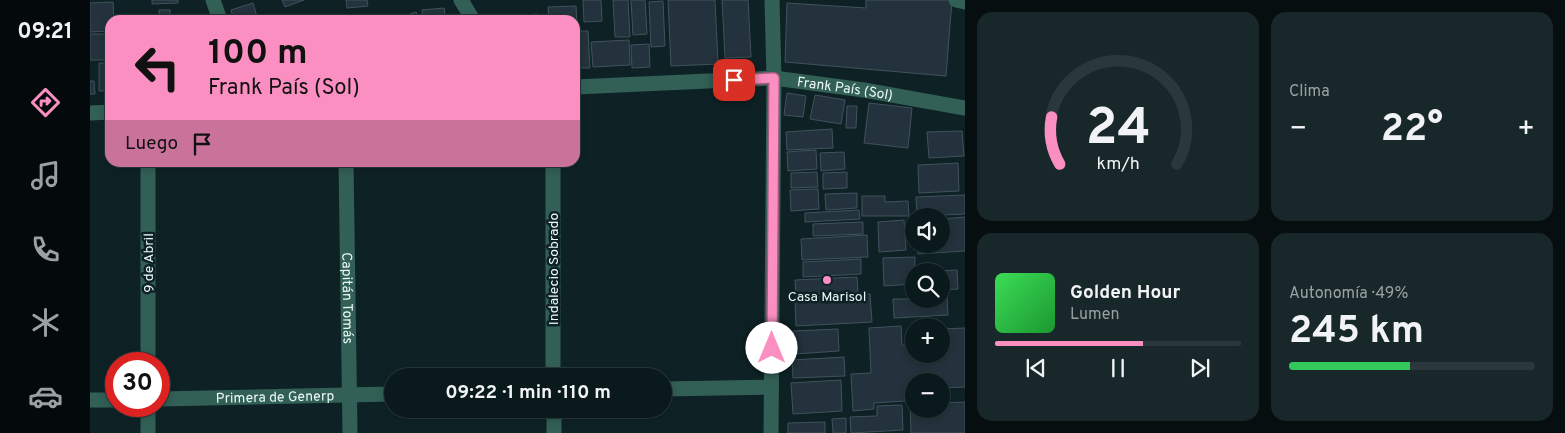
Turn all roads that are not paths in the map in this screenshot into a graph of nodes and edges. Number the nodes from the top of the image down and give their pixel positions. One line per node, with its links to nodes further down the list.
1 (213, 0): 6 (street)
2 (461, 0): 7 (street)
3 (772, 0): 8 (street)
4 (956, 0): 5 (street)
5 (965, 2)
6 (218, 15)
7 (470, 15)
8 (774, 78): 9 (street, Frank País (Sol)); 10 (street, Frank País (Sol)); 18 (street)
9 (580, 87)
10 (965, 108)
11 (105, 112): 12 (street)
12 (90, 113)
13 (148, 167): 16 (street, 9 de Abril)
14 (346, 167): 21 (street, Capitán Tomás)
15 (553, 167): 17 (street, Indalecio Sobrado)
16 (148, 352)
17 (553, 368)
18 (771, 387): 19 (street); 30 (street)
19 (672, 389)
20 (384, 394): 21 (street, Primera de Generp)
21 (349, 395): 22 (street, Primera de Generp); 28 (street, Capitán Tomás)
22 (170, 399)
23 (90, 400): 24 (street)
24 (105, 400)
25 (148, 417): 27 (street)
26 (554, 418): 29 (street)
27 (148, 433)
28 (350, 433)
29 (554, 433)
30 (771, 433)

